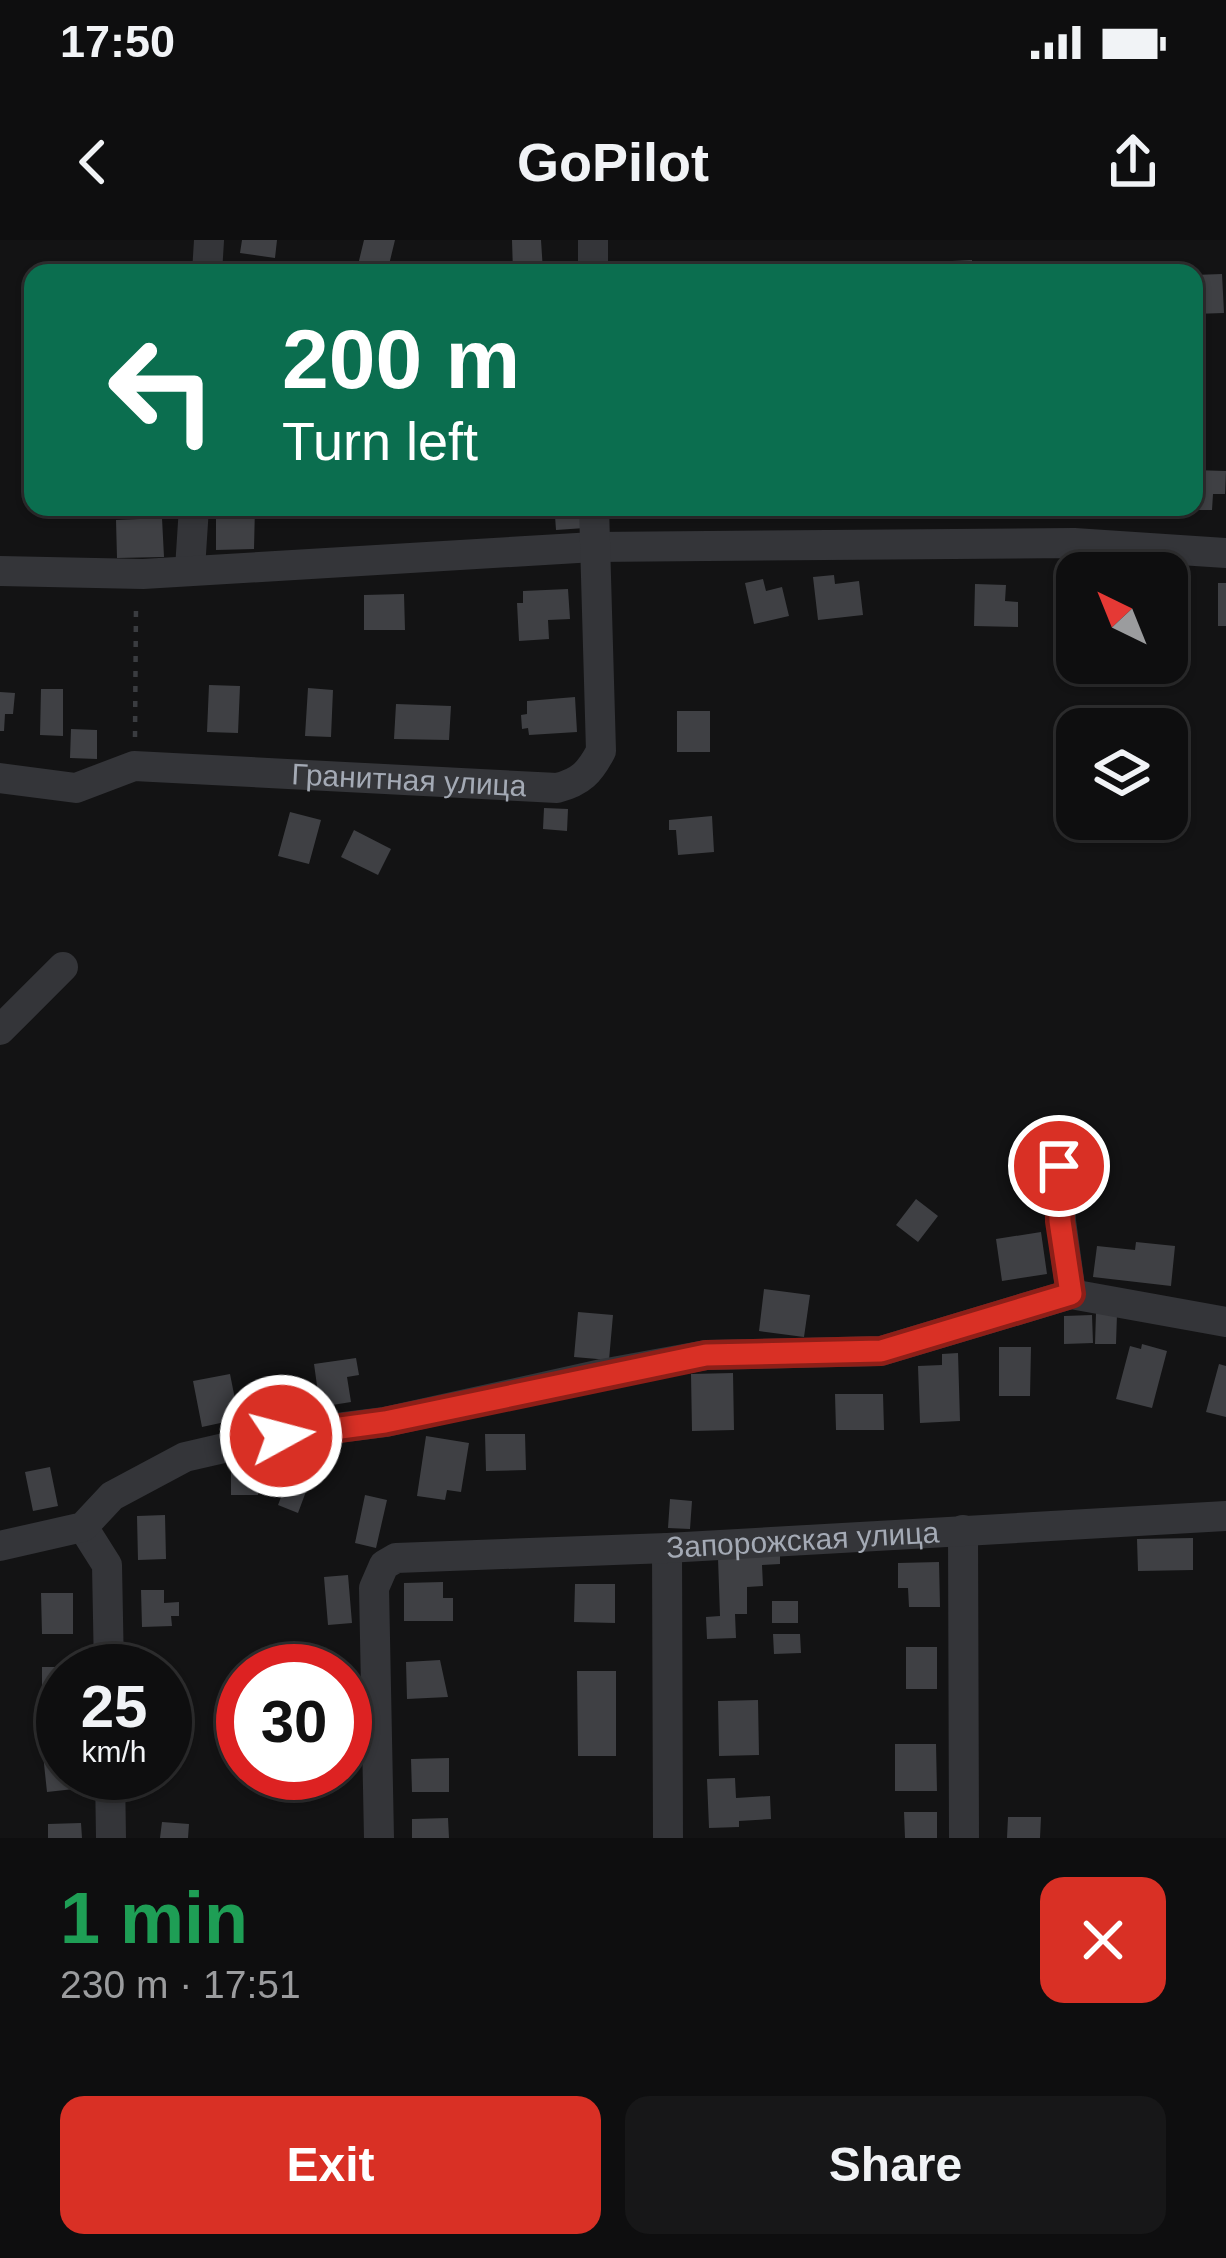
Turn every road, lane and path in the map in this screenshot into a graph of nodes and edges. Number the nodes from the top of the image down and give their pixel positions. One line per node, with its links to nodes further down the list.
1 (193, 516): 5 (street)
2 (594, 516): 3 (street, Гранитная улица)
3 (594, 547): 4 (street); 5 (street); 8 (street, Гранитная улица)
4 (1226, 553)
5 (190, 569): 7 (street)
6 (0, 571): 7 (street)
7 (142, 574): 8 (path)
8 (134, 766): 9 (street, Гранитная улица)
9 (0, 778)
10 (63, 967): 11 (street)
11 (0, 1030)
12 (1059, 1166): 13 (street)
13 (1071, 1294): 14 (street); 16 (street)
14 (1226, 1322)
15 (1226, 1516): 17 (street, Запорожская улица)
16 (83, 1527): 18 (street); 20 (street)
17 (963, 1530): 19 (street, Запорожская улица); 25 (street)
18 (0, 1546)
19 (667, 1549): 23 (street, Запорожская улица); 24 (street)
20 (108, 1644)
21 (110, 1800): 22 (street)
22 (111, 1838)
23 (380, 1838)
24 (668, 1838)
25 (964, 1838)

